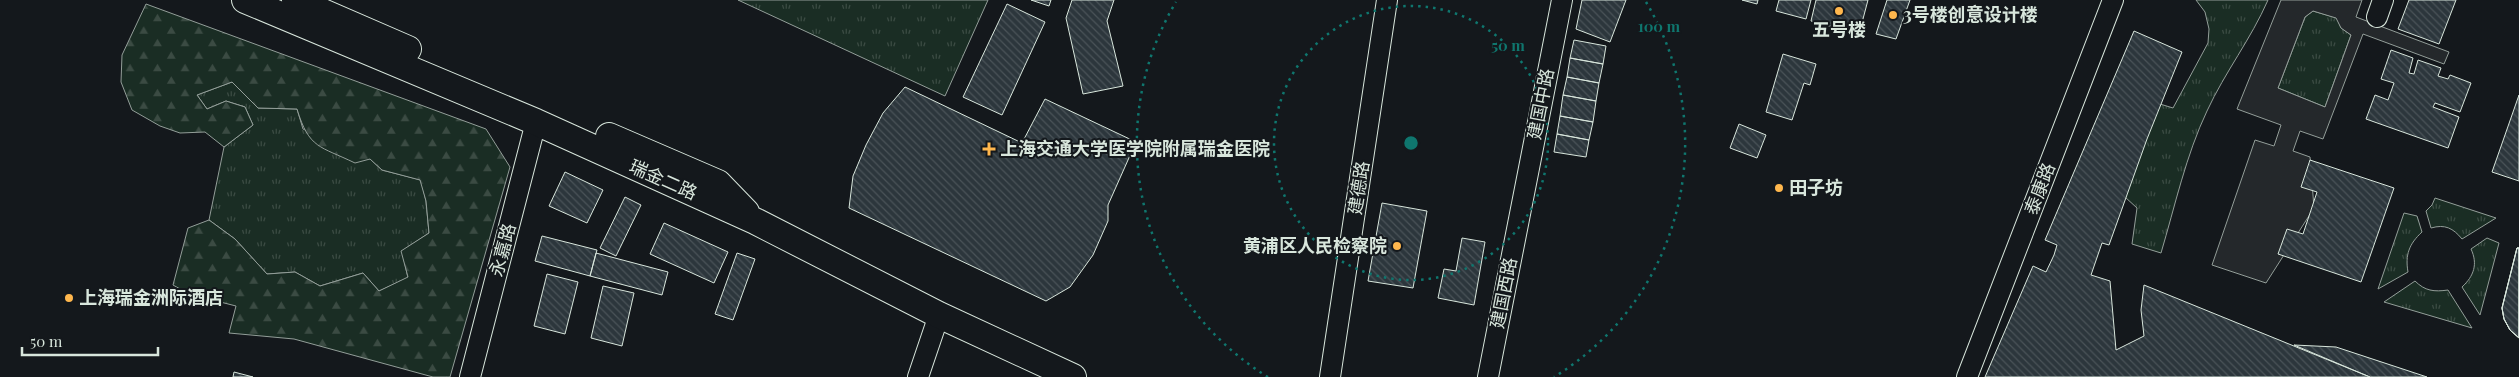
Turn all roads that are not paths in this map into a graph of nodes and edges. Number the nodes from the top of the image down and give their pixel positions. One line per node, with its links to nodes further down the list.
1 (245, 0): 6 (main road, 瑞金二路)
2 (294, 0): 8 (main road)
3 (1387, 0): 13 (street, 建德路)
4 (1562, 0): 7 (street, 建国中路)
5 (2113, 0): 15 (street, 泰康路)
6 (536, 122): 8 (main road, 瑞金二路); 10 (street, 永嘉路)
7 (1521, 209): 14 (street, 建国西路)
8 (755, 221): 9 (main road, 瑞金二路)
9 (939, 315): 11 (street); 12 (main road, 瑞金二路)
10 (470, 377)
11 (918, 377)
12 (1072, 377)
13 (1330, 377)
14 (1488, 377)
15 (1967, 377)

